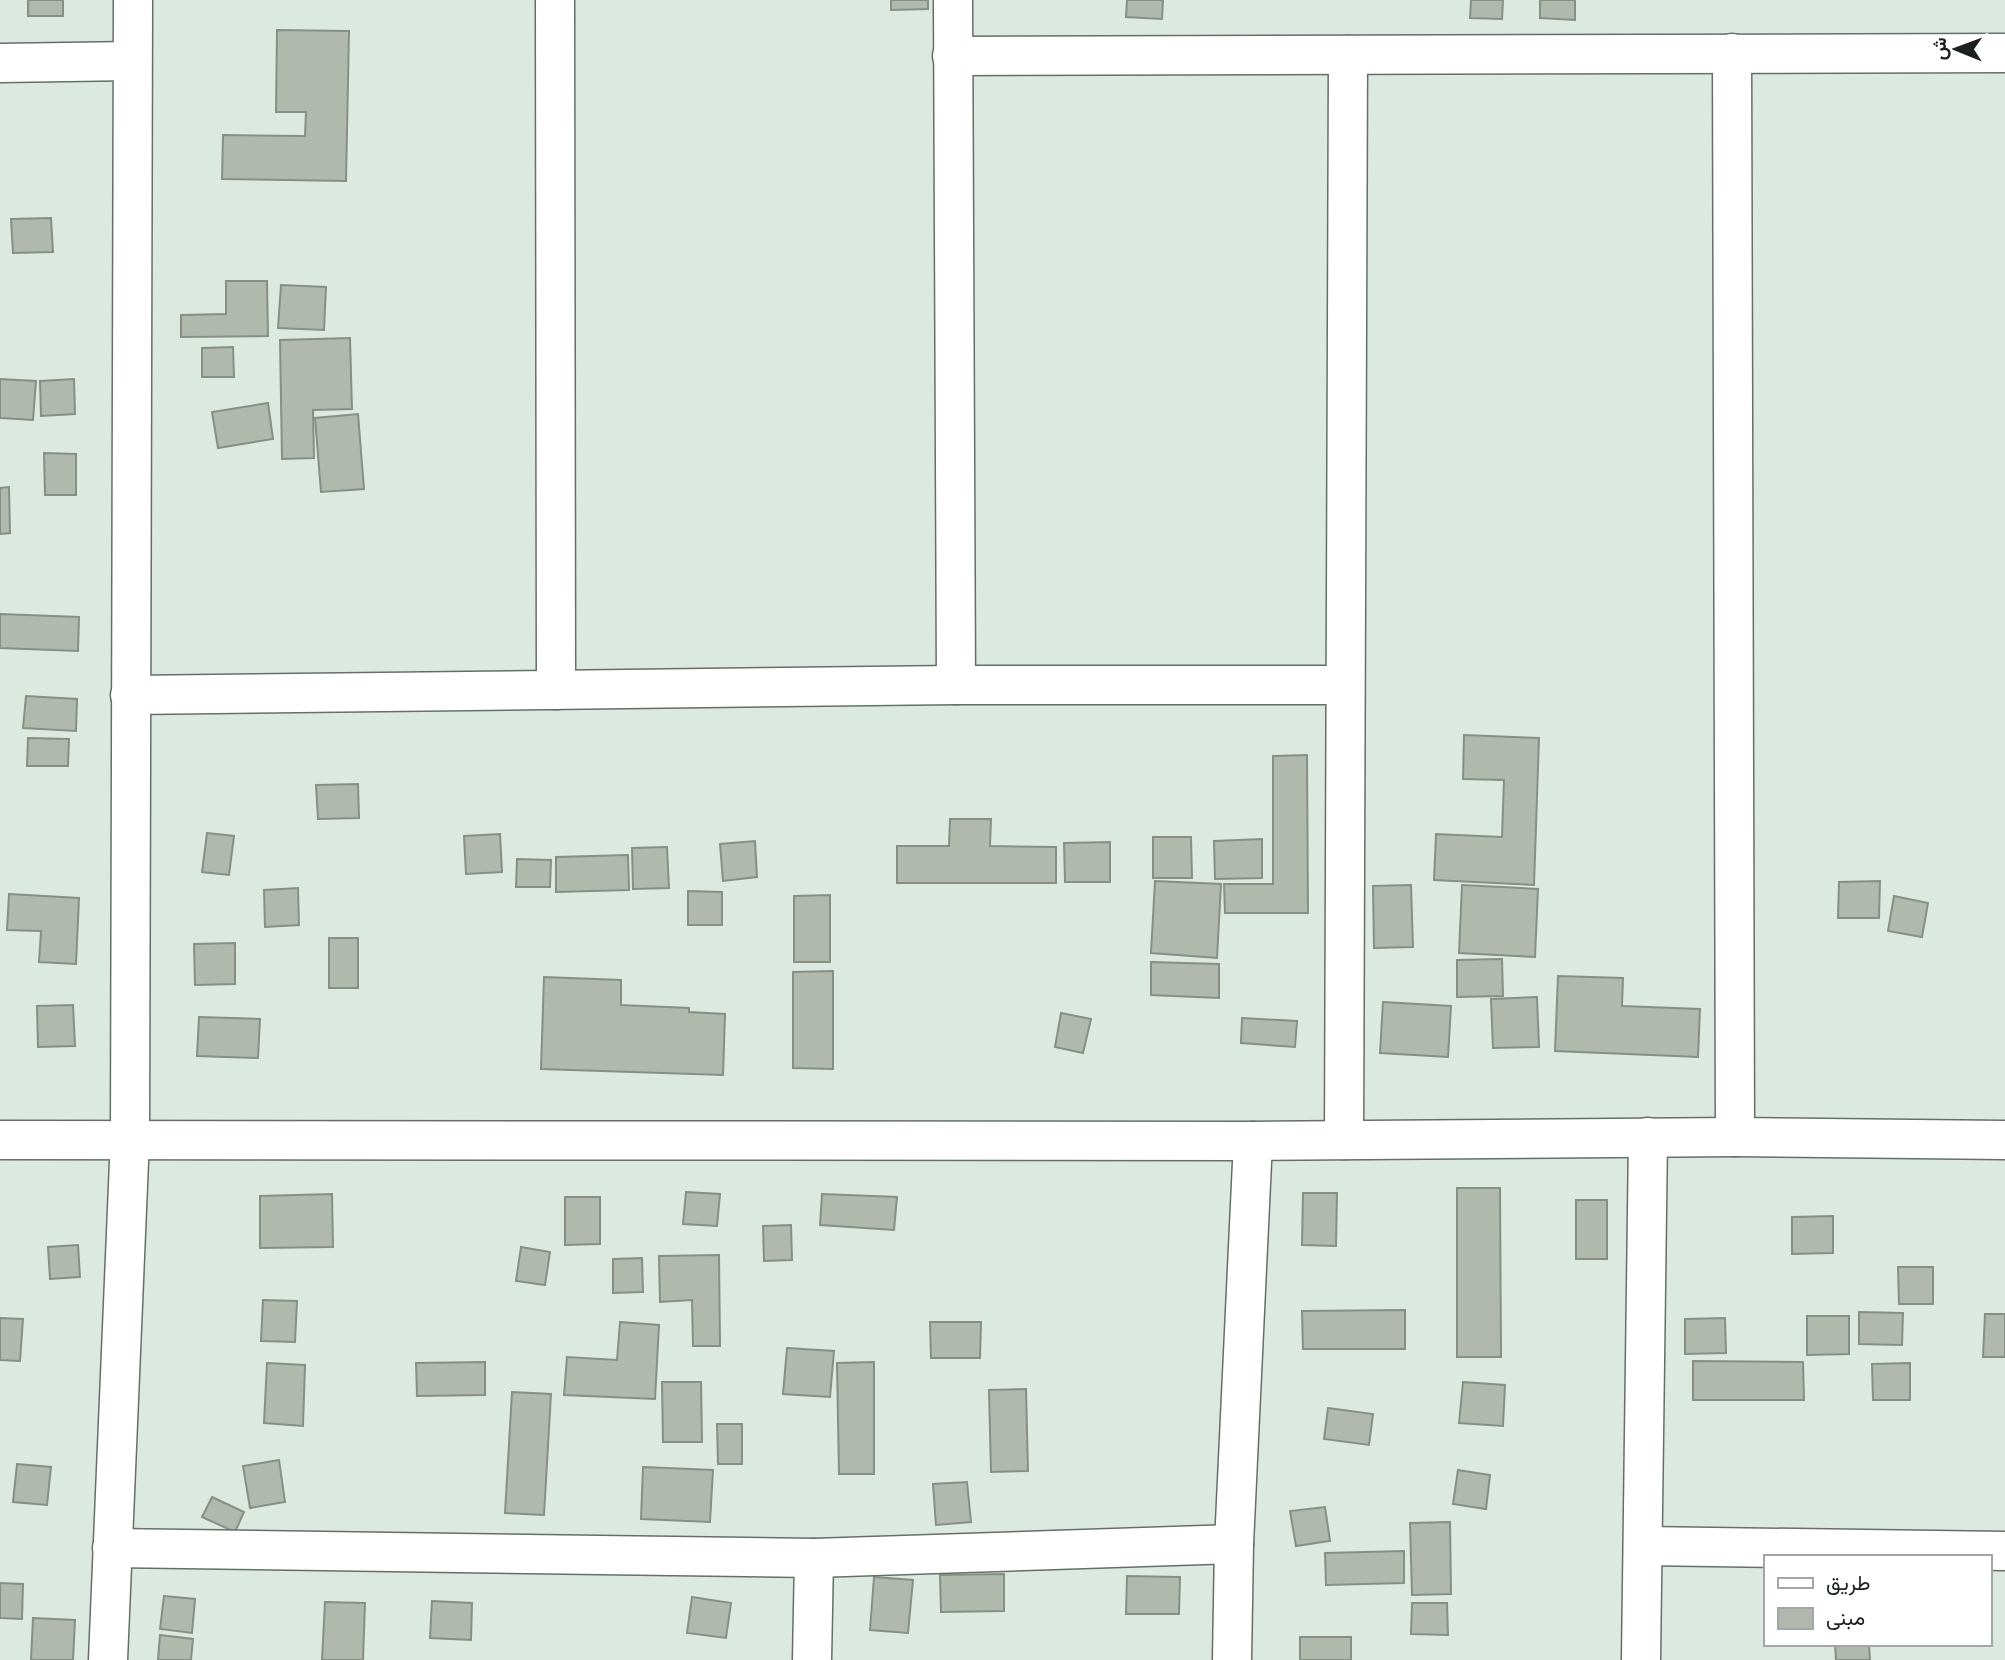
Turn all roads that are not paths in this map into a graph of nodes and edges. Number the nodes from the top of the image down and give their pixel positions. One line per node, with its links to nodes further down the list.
1 (132, 0): 8 (street)
2 (555, 0): 12 (street)
3 (953, 0): 7 (street)
4 (1732, 53): 5 (street); 6 (street); 15 (street)
5 (2005, 53)
6 (1348, 55): 7 (street); 11 (street)
7 (953, 56): 10 (street)
8 (132, 61): 9 (street); 13 (street)
9 (0, 63)
10 (956, 685): 11 (street); 12 (street)
11 (1344, 685): 18 (street)
12 (556, 690): 13 (street)
13 (130, 695): 16 (street)
14 (1648, 1137): 15 (street); 18 (street); 22 (street)
15 (1735, 1137): 19 (street)
16 (130, 1138): 17 (street); 20 (street); 23 (street)
17 (0, 1140)
18 (1344, 1140): 20 (street)
19 (2005, 1140)
20 (1253, 1142): 21 (street)
21 (1234, 1544): 25 (street); 28 (street)
22 (1644, 1546): 24 (street); 29 (street)
23 (112, 1548): 25 (street); 26 (street)
24 (2005, 1550)
25 (814, 1558): 27 (street)
26 (108, 1660)
27 (813, 1660)
28 (1232, 1660)
29 (1641, 1660)

